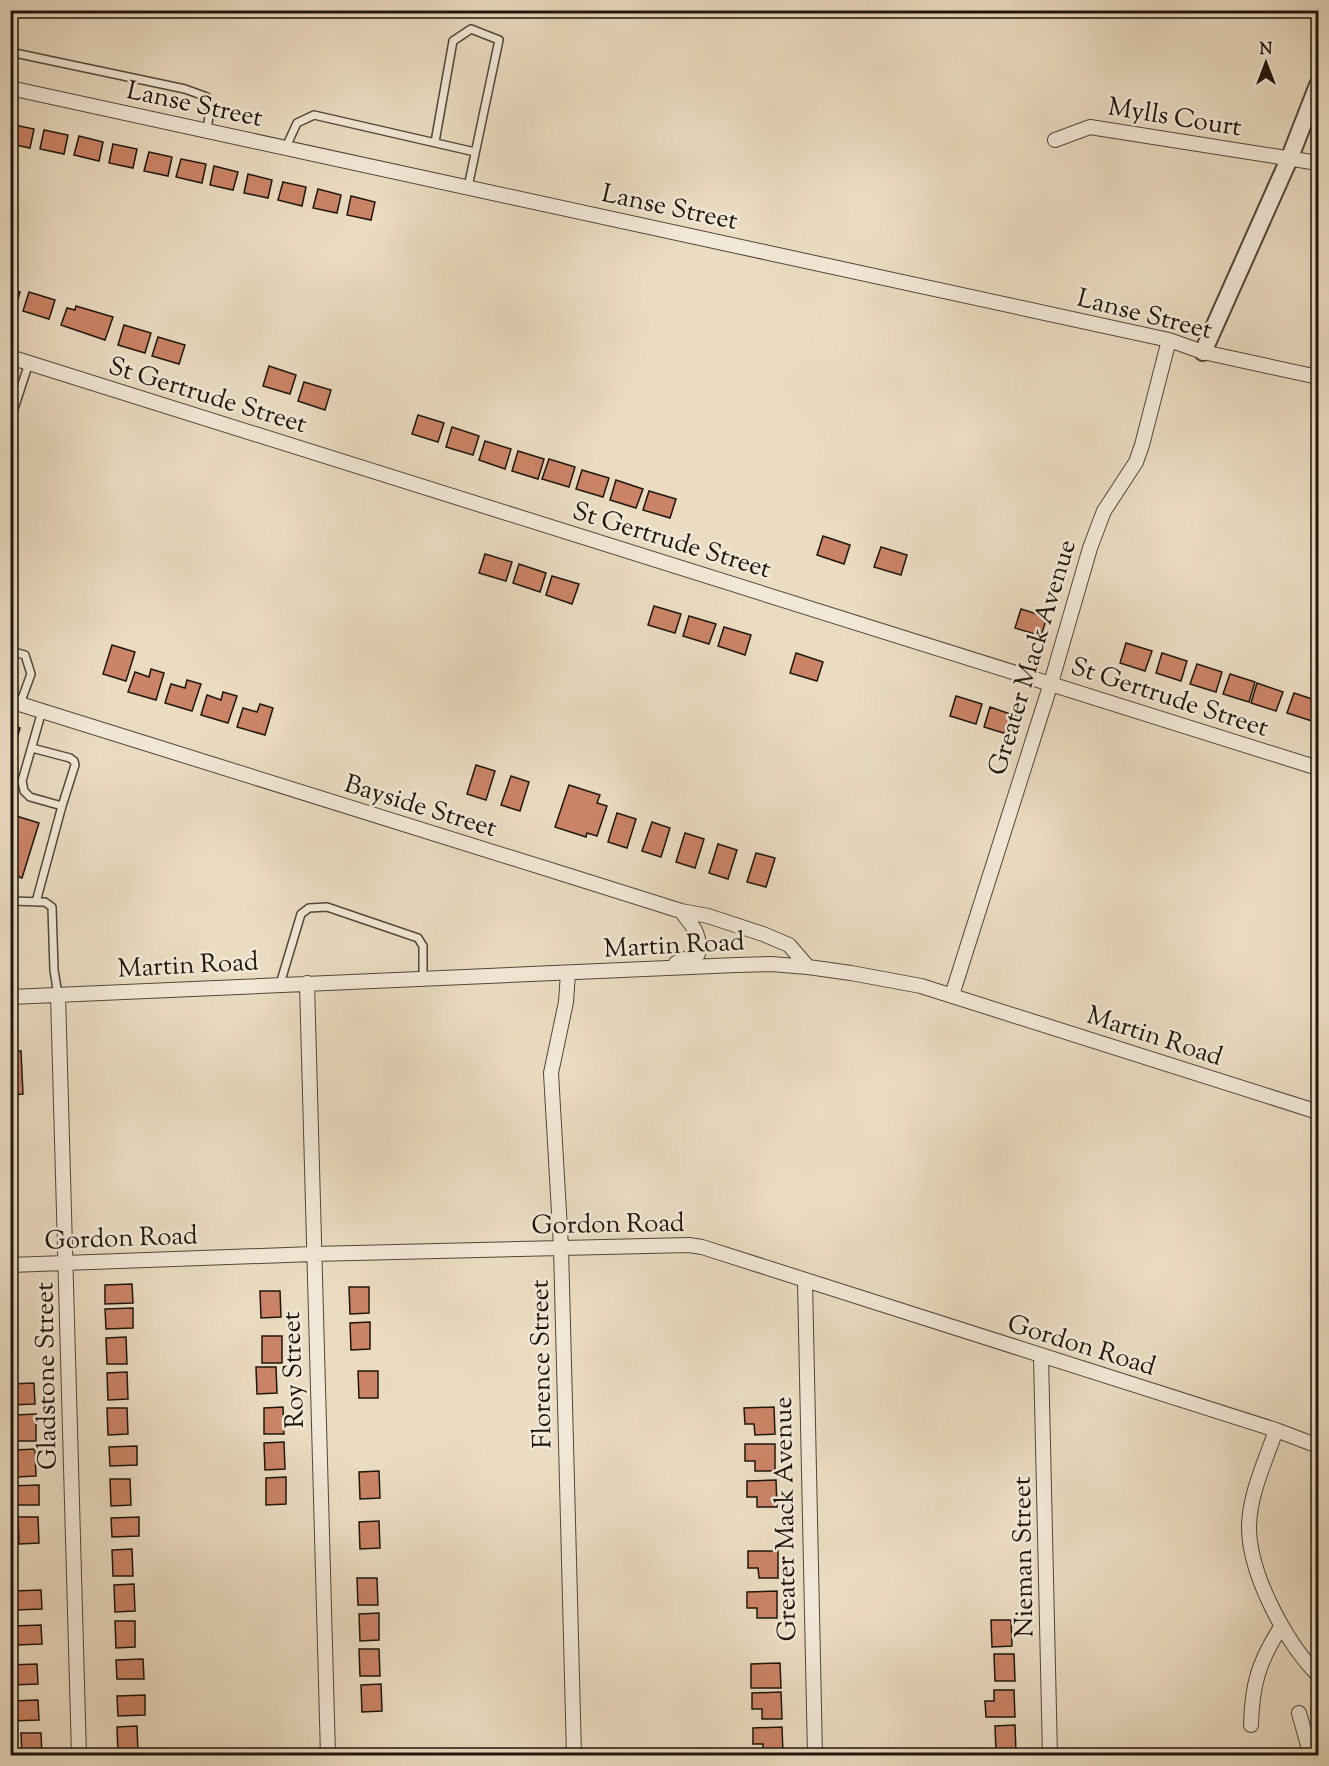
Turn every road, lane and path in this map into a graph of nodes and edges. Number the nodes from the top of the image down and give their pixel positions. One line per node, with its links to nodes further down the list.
1 (10, 52): 4 (lane)
2 (1318, 85): 9 (street)
3 (10, 88): 4 (street, Lanse Street)
4 (207, 130): 7 (street, Lanse Street)
5 (1055, 140): 9 (street, Mylls Court)
6 (435, 142): 7 (lane); 8 (lane); 8 (lane)
7 (286, 147): 11 (street, Lanse Street)
8 (476, 152): 11 (lane)
9 (1290, 157): 10 (street, Mylls Court); 13 (street)
10 (1318, 163)
11 (468, 187): 12 (street, Lanse Street)
12 (1169, 340): 13 (street, Lanse Street); 19 (street, Greater Mack Avenue)
13 (1203, 352): 16 (street, Lanse Street)
14 (10, 357): 15 (street, St Gertrude Street)
15 (29, 363): 17 (lane); 19 (street, St Gertrude Street)
16 (1318, 376)
17 (10, 421)
18 (10, 651): 20 (lane)
19 (1051, 683): 23 (street, St Gertrude Street); 35 (street, Greater Mack Avenue)
20 (15, 702): 21 (street, Bayside Street)
21 (42, 711): 22 (lane); 27 (street, Bayside Street)
22 (32, 748): 24 (lane); 24 (lane)
23 (1318, 768)
24 (62, 806): 26 (lane)
25 (10, 901): 26 (lane)
26 (36, 902): 34 (lane)
27 (681, 911): 28 (street, Bayside Street); 29 (street)
28 (808, 967): 29 (street, Martin Road); 35 (street, Martin Road)
29 (644, 970): 30 (street, Martin Road)
30 (568, 973): 31 (street, Martin Road); 38 (street, Florence Street)
31 (423, 979): 32 (street, Martin Road); 33 (lane)
32 (307, 983): 33 (street, Martin Road); 39 (street, Roy Street)
33 (280, 984): 34 (street, Martin Road)
34 (58, 995): 36 (street, Martin Road); 40 (street, Gladstone Street)
35 (952, 995): 37 (street, Martin Road)
36 (10, 997)
37 (1318, 1112)
38 (561, 1247): 39 (street, Gordon Road); 42 (street, Gordon Road); 52 (street, Florence Street)
39 (313, 1254): 40 (street, Gordon Road); 51 (street, Roy Street)
40 (66, 1264): 41 (street, Gordon Road); 50 (street, Gladstone Street)
41 (10, 1265)
42 (805, 1281): 43 (street, Gordon Road); 53 (street, Greater Mack Avenue)
43 (1041, 1356): 44 (street, Gordon Road); 54 (street, Nieman Street)
44 (1276, 1430): 45 (street, Gordon Road); 46 (street)
45 (1318, 1446)
46 (1281, 1627): 47 (street); 49 (street)
47 (1318, 1675)
48 (1299, 1713): 55 (street)
49 (1251, 1725)
50 (79, 1755)
51 (328, 1755)
52 (574, 1755)
53 (815, 1755)
54 (1050, 1755)
55 (1308, 1755)

